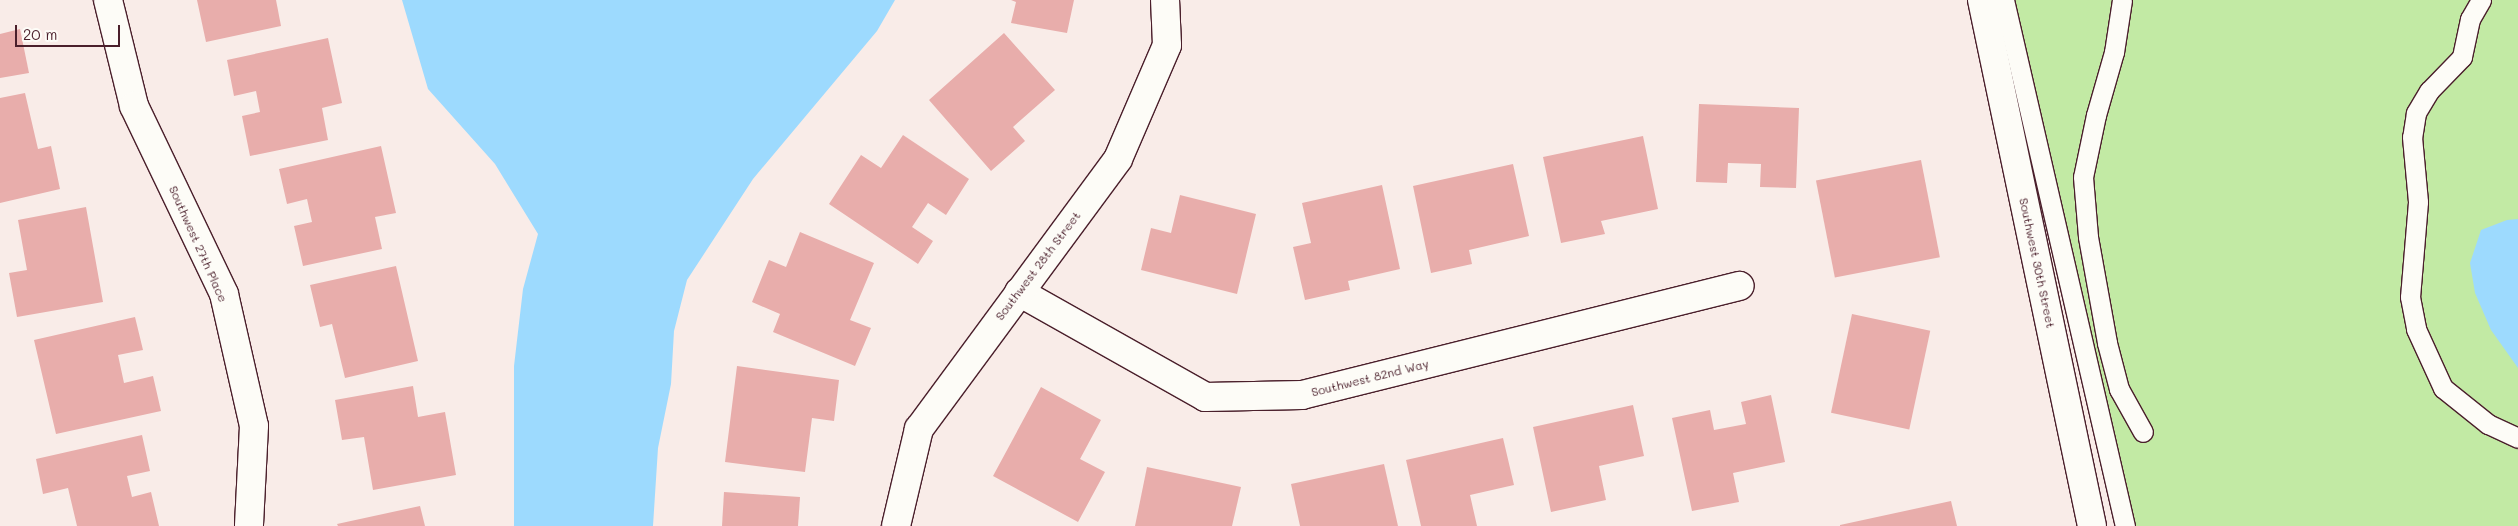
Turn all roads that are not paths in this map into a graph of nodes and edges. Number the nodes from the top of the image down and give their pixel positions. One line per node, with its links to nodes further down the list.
1 (108, 0): 11 (street, Southwest 27th Place)
2 (1165, 0): 8 (street, Southwest 28th Street)
3 (1982, 0): 13 (street, Southwest 30th Street)
4 (2004, 0): 14 (lane)
5 (2122, 0): 9 (lane)
6 (2481, 0): 10 (lane)
7 (1740, 286): 8 (street, Southwest 82nd Way)
8 (1018, 292): 12 (street, Southwest 28th Street)
9 (2143, 432)
10 (2518, 438)
11 (249, 526)
12 (896, 526)
13 (2092, 526)
14 (2125, 526)

